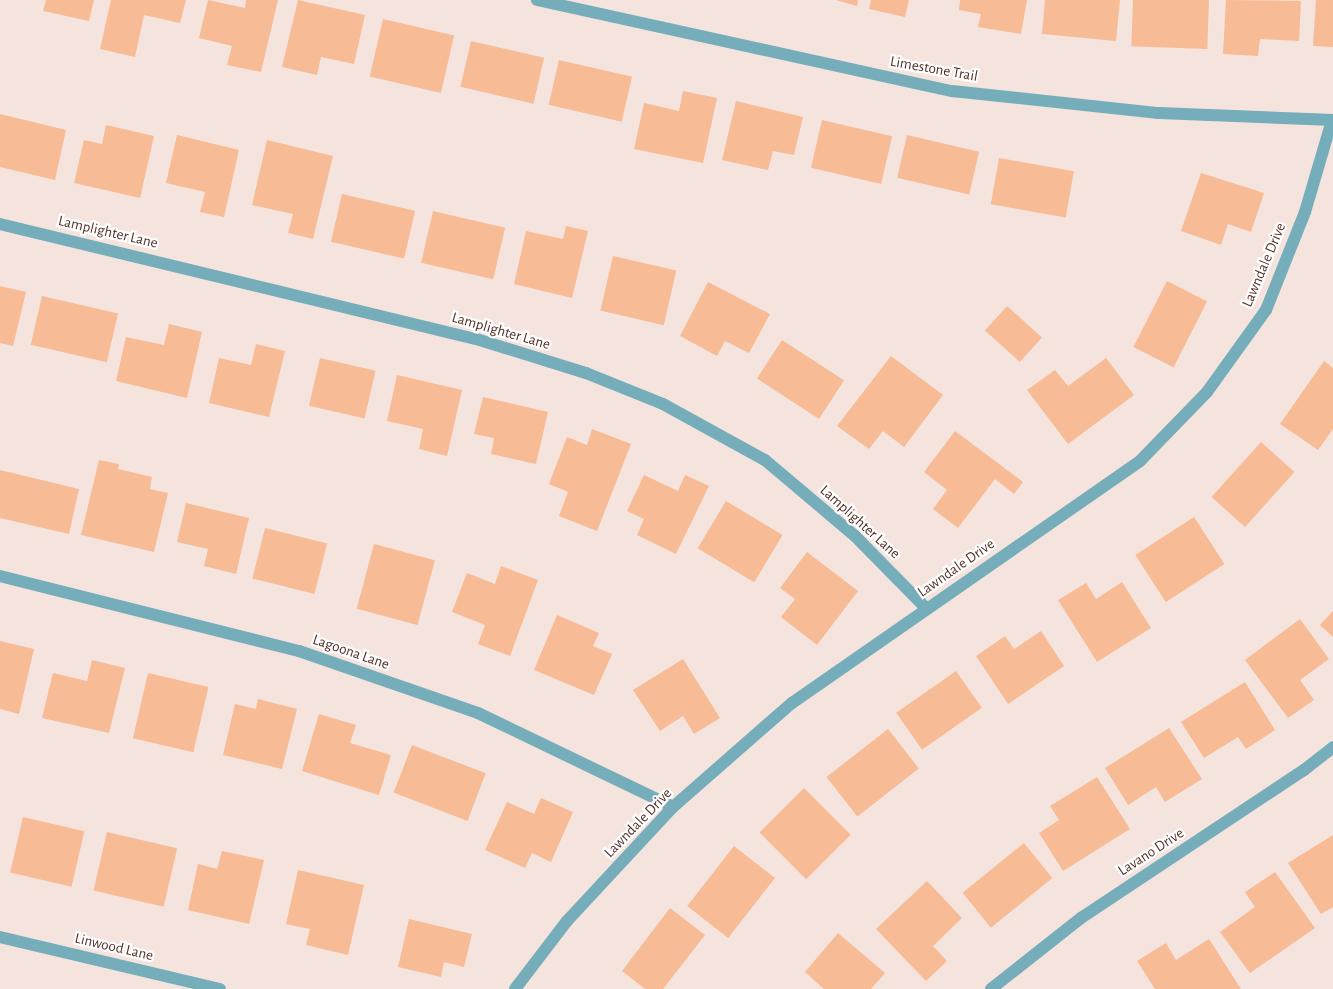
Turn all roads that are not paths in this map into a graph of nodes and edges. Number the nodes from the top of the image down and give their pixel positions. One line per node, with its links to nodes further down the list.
1 (537, 0): 2 (street, Limestone Trail)
2 (1333, 120): 5 (street, Lawndale Drive)
3 (0, 224): 5 (street, Lamplighter Lane)
4 (0, 576): 7 (street, Lagoona Lane)
5 (926, 608): 7 (street, Lawndale Drive)
6 (1333, 747): 11 (street, Lavano Drive)
7 (673, 807): 10 (street, Lawndale Drive)
8 (0, 937): 9 (street, Linwood Lane)
9 (220, 989)
10 (515, 989)
11 (991, 989)

